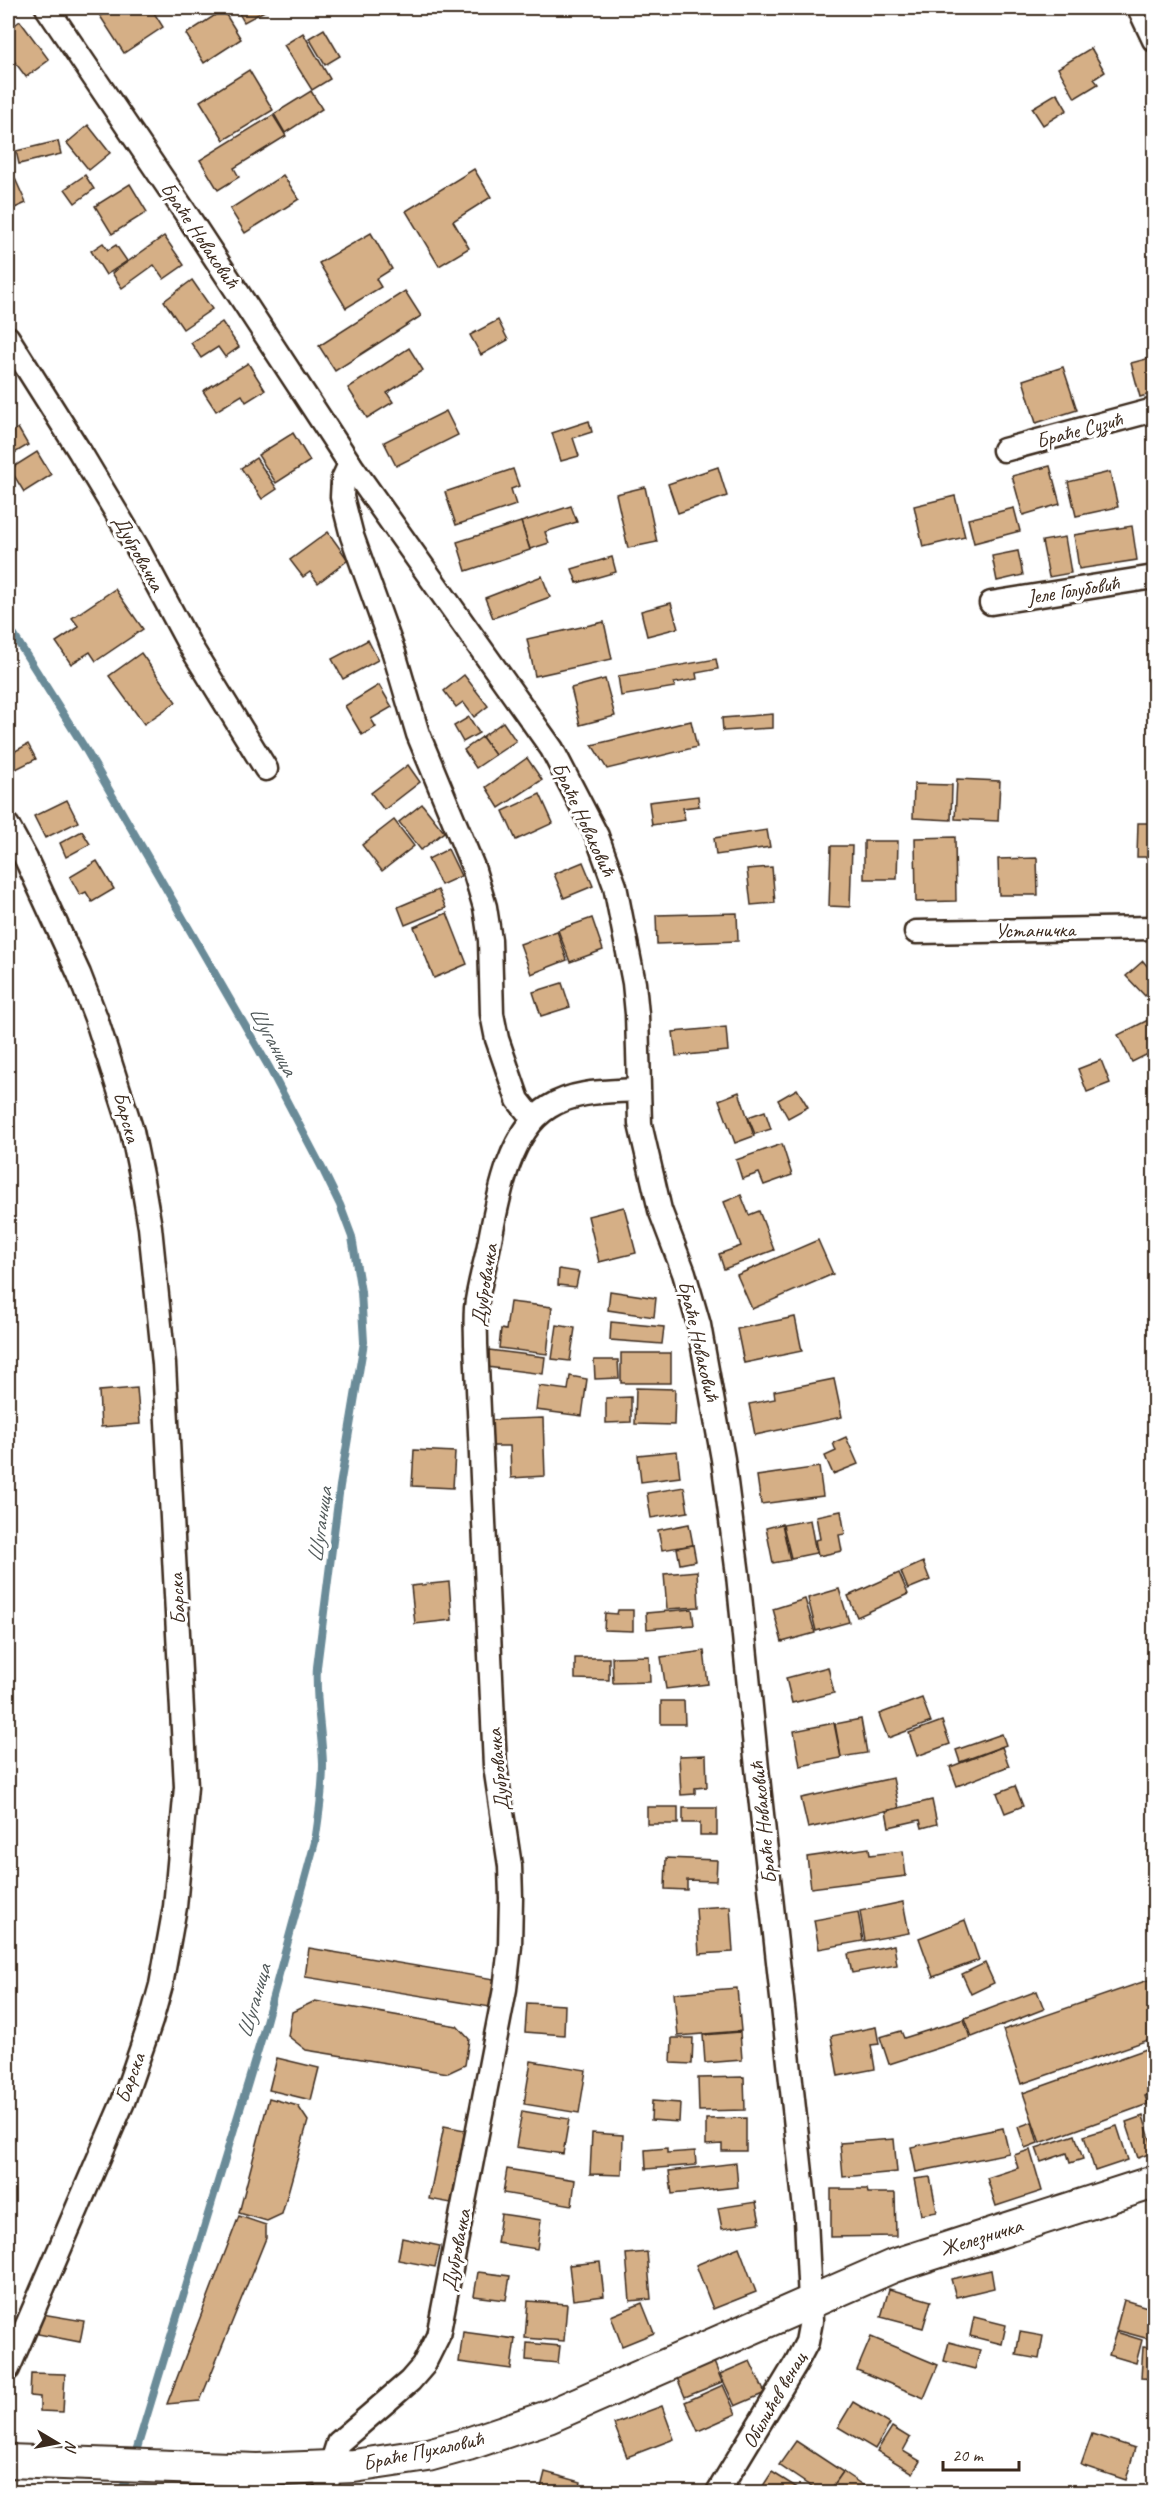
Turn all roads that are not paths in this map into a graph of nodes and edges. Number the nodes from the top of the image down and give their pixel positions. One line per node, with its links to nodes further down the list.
1 (47, 8): 7 (street, Браће Новаковић)
2 (1139, 8): 3 (street)
3 (1155, 40)
4 (8, 338): 10 (street, Дубровачка)
5 (1155, 410): 6 (street, Браће Сузић)
6 (1004, 450)
7 (350, 464): 14 (street, Браће Новаковић); 15 (street)
8 (1155, 577): 9 (street, Јеле Голубовић)
9 (991, 603)
10 (266, 769)
11 (8, 826): 18 (street, Барска)
12 (1155, 928): 13 (street, Устаничка)
13 (915, 932)
14 (638, 1090): 15 (street, Дубровачка); 17 (street, Браће Новаковић)
15 (533, 1119): 20 (street, Дубровачка)
16 (1155, 2182): 17 (main road, Железничка)
17 (811, 2300): 20 (main road, Браће Пухаловић); 21 (street, Обилићев венац)
18 (8, 2369)
19 (8, 2461): 20 (main road, Браће Пухаловић)
20 (328, 2480)
21 (718, 2493)

